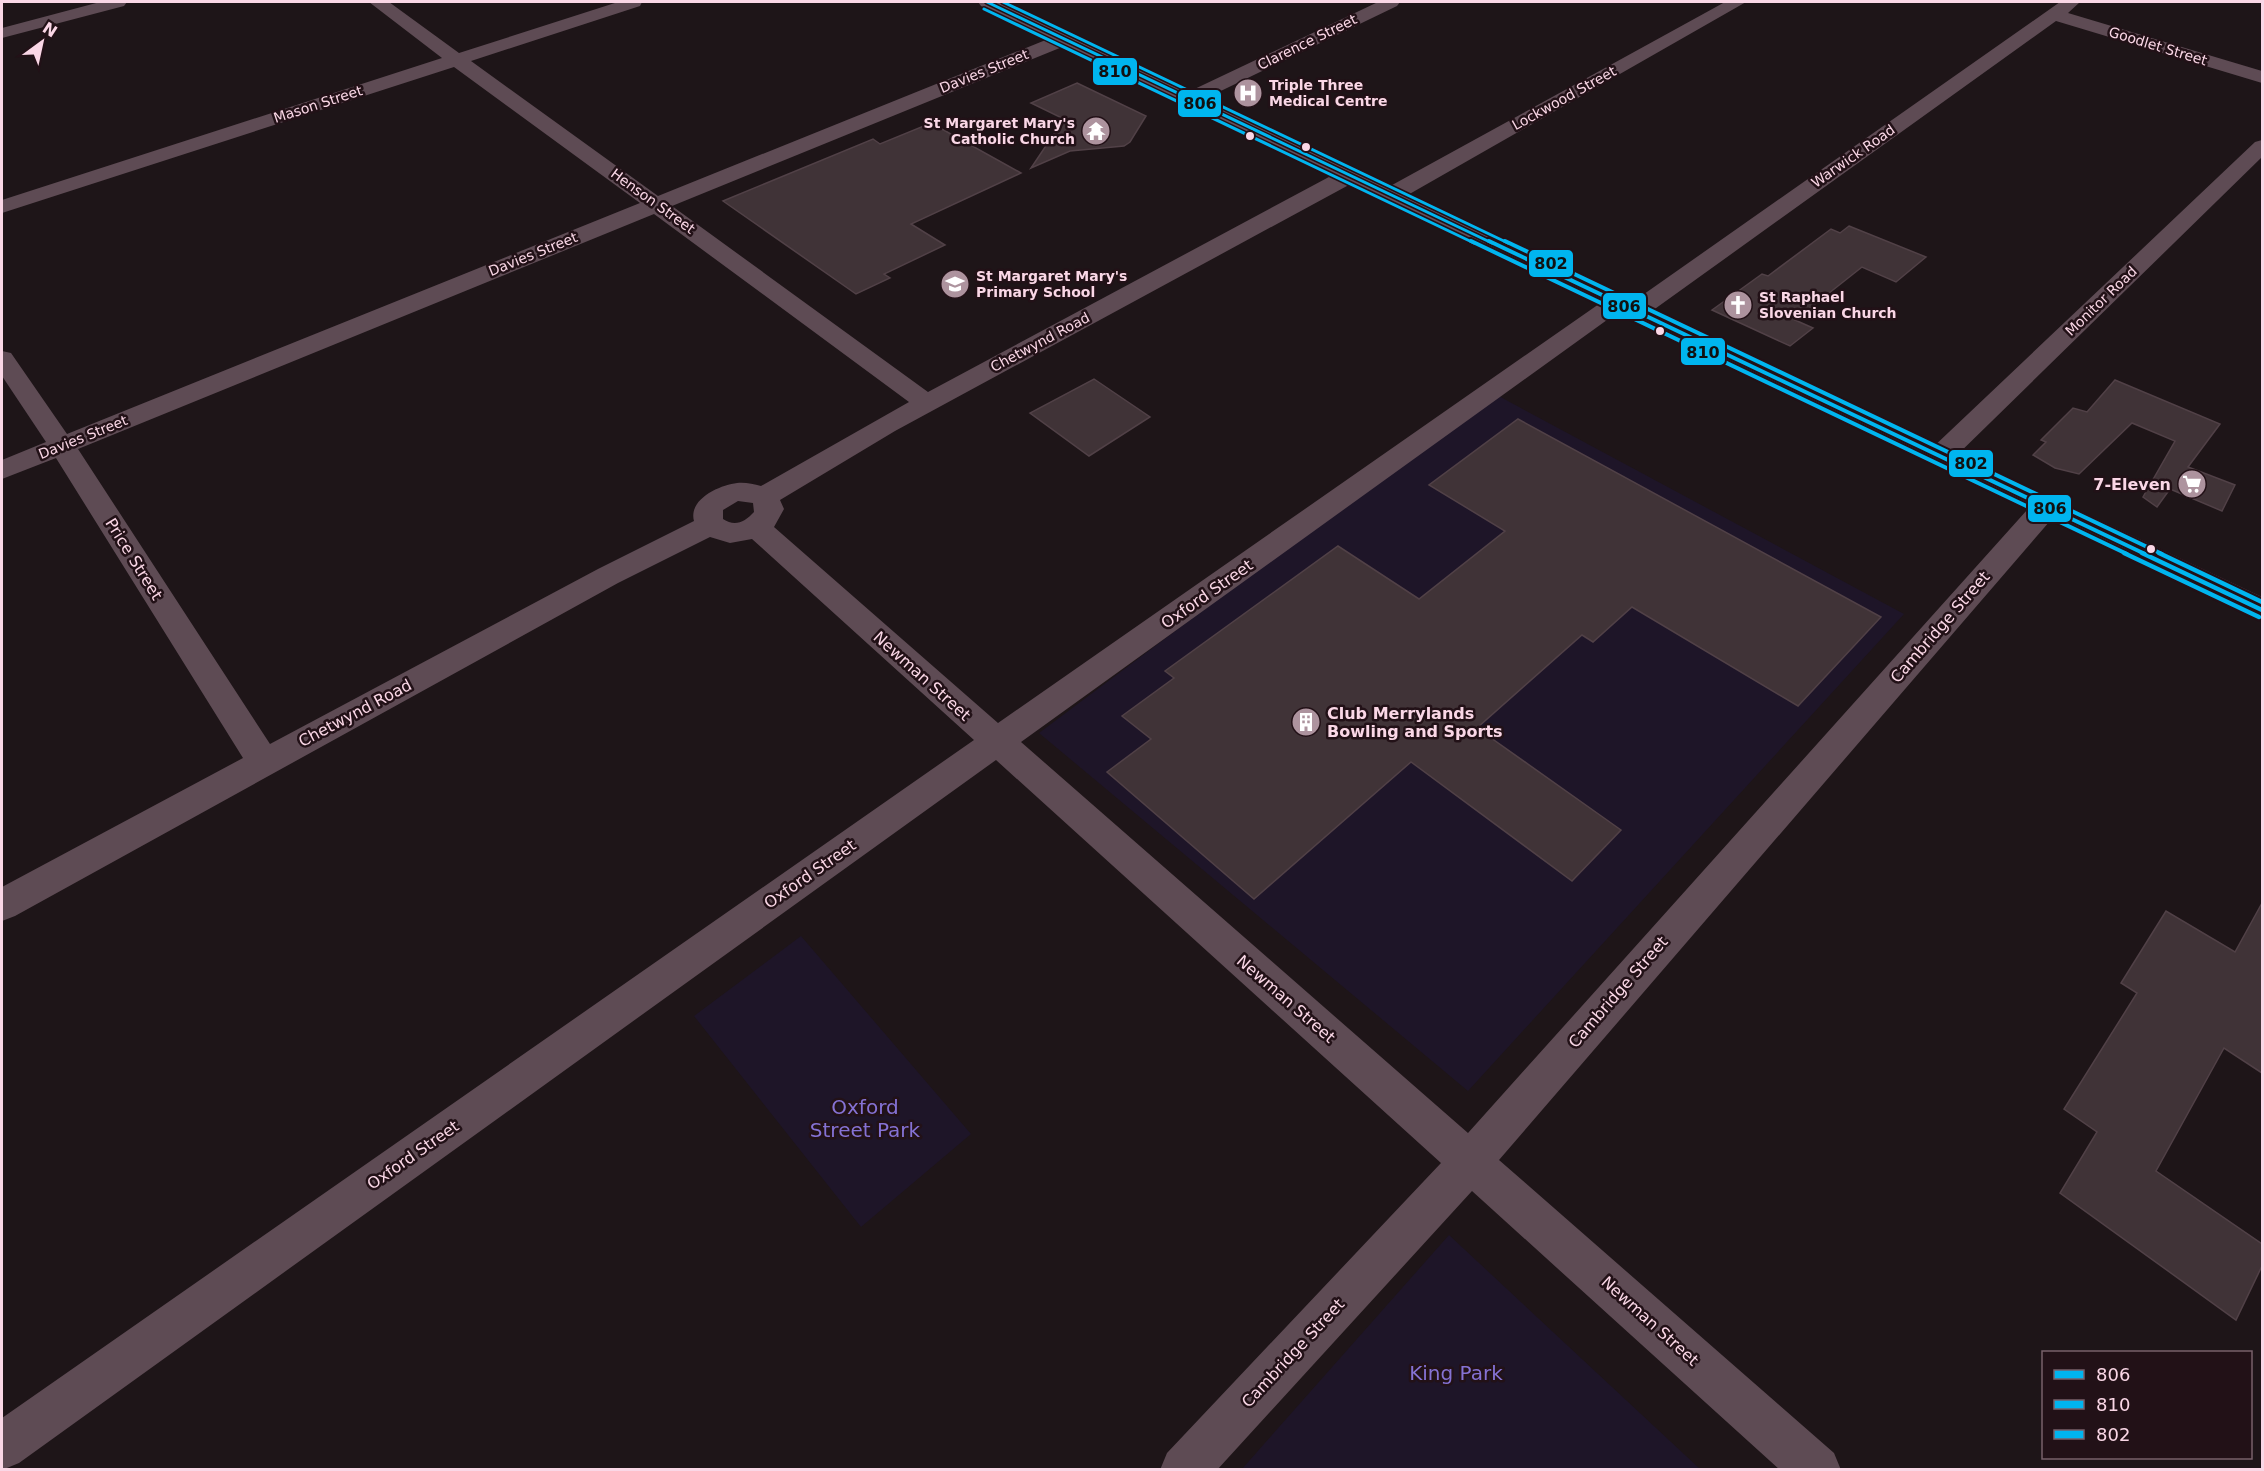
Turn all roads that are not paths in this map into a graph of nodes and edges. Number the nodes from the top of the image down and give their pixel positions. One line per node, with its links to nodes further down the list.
1 (118, 2): 9 (street)
2 (378, 2): 11 (street, Henson Street)
3 (634, 2): 11 (street, Mason Street)
4 (987, 2): 10 (main road)
5 (1391, 2): 13 (street, Clarence Street)
6 (1737, 2): 16 (street, Lockwood Street)
7 (2070, 2): 8 (street, Warwick Road)
8 (2053, 14): 12 (street, Goodlet Street); 19 (street, Warwick Road)
9 (2, 33)
10 (1065, 39): 13 (main road); 17 (street, Davies Street)
11 (459, 59): 17 (street, Henson Street); 18 (street, Mason Street)
12 (2262, 77)
13 (1191, 98): 15 (main road)
14 (2262, 146): 23 (street, Monitor Road)
15 (1350, 175): 16 (main road); 21 (street, Chetwynd Road)
16 (1391, 195): 19 (main road)
17 (657, 203): 21 (street, Henson Street); 22 (street, Davies Street)
18 (2, 207)
19 (1627, 307): 23 (main road); 29 (street, Oxford Street)
20 (2, 358): 22 (street, Price Street)
21 (927, 403): 26 (street, Chetwynd Road)
22 (62, 446): 24 (street, Davies Street); 30 (street, Price Street)
23 (1940, 456): 25 (main road)
24 (2, 470)
25 (2046, 507): 28 (main road); 32 (street, Cambridge Street)
26 (760, 512): 27 (street); 27 (street); 29 (street, Newman Street)
27 (710, 525): 30 (street, Chetwynd Road)
28 (2262, 610)
29 (996, 743): 32 (street, Newman Street); 33 (street, Oxford Street)
30 (264, 763): 31 (street, Chetwynd Road)
31 (2, 905)
32 (1470, 1160): 34 (street, Cambridge Street); 35 (street, Newman Street)
33 (2, 1446)
34 (1184, 1470)
35 (1817, 1470)

